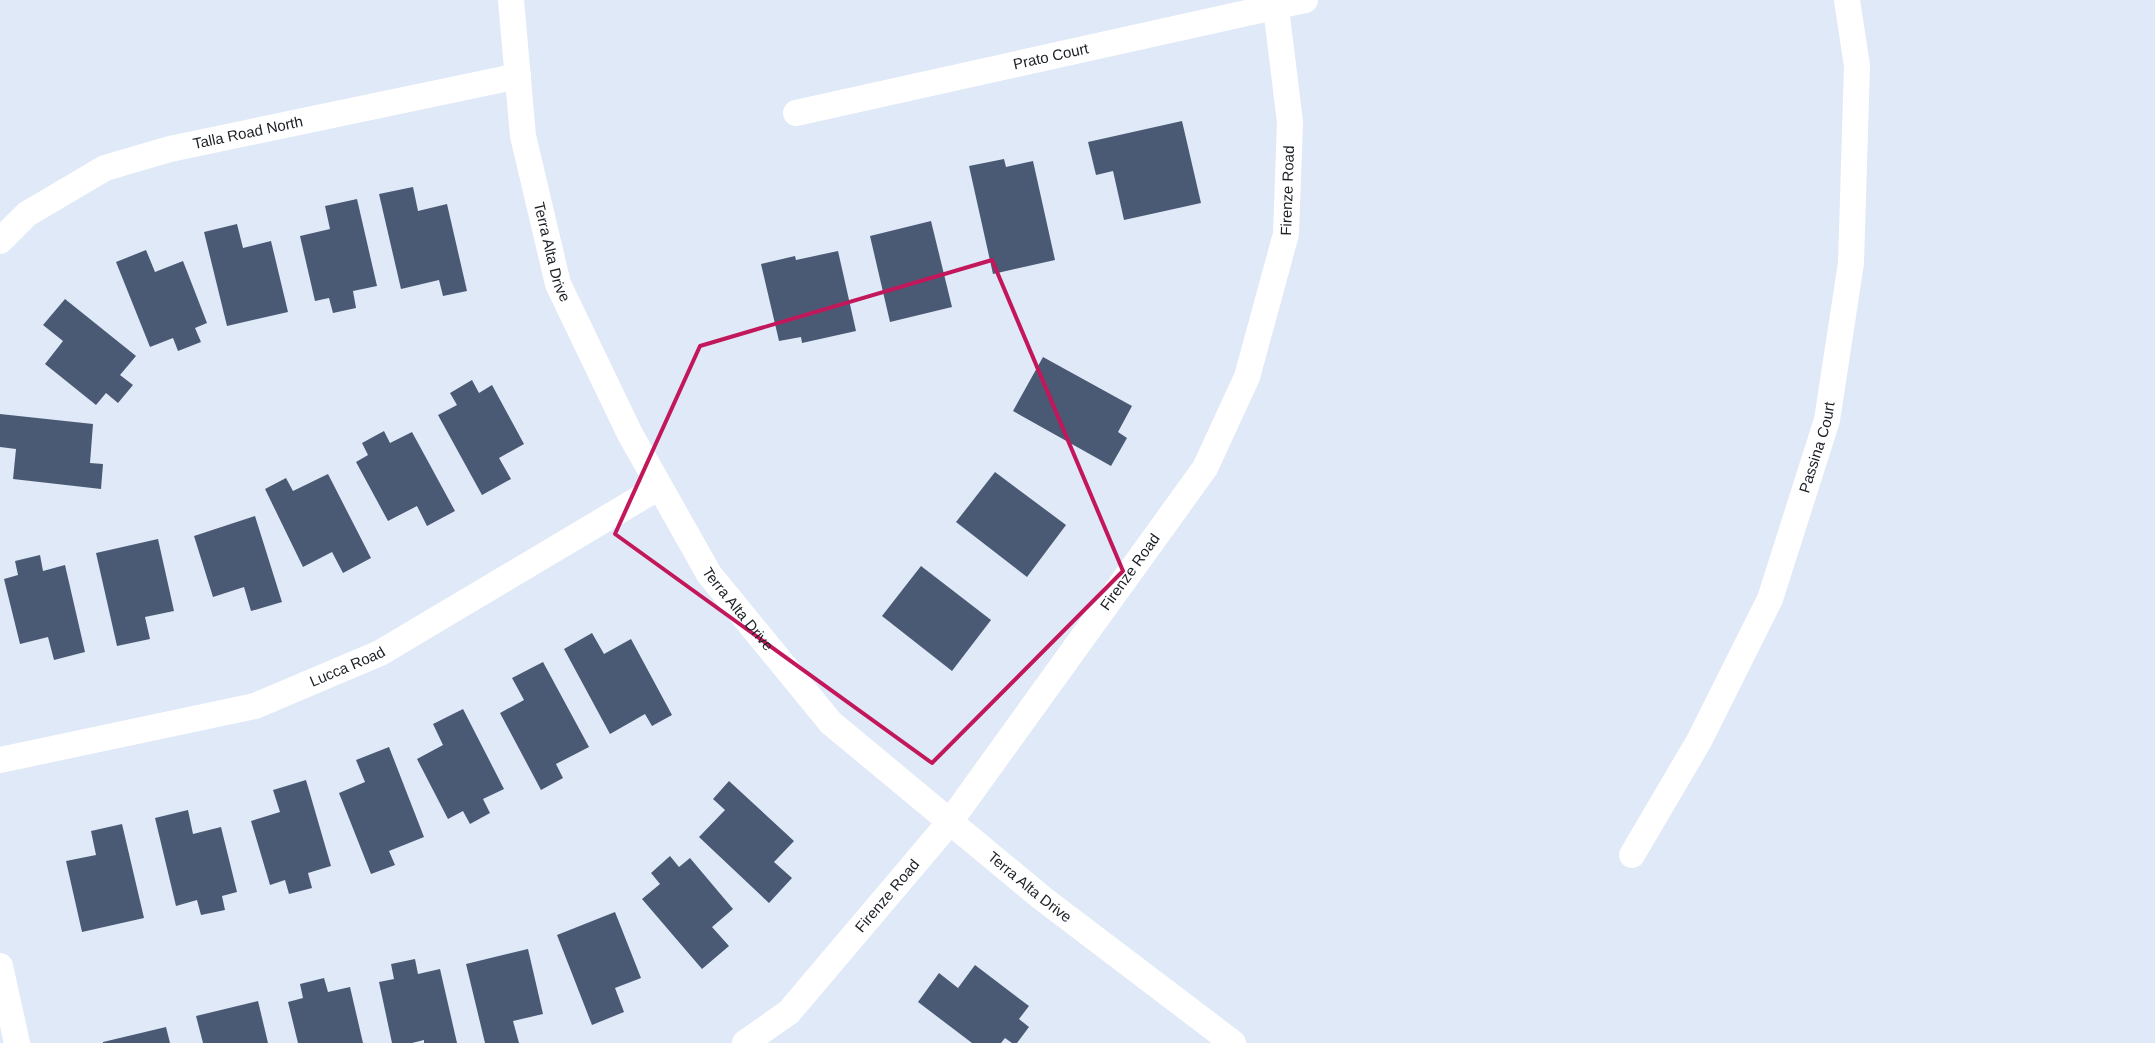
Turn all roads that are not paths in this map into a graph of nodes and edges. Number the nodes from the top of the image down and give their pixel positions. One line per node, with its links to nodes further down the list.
1 (511, 0): 5 (street, Terra Alta Drive)
2 (1305, 0): 4 (street, Prato Court)
3 (1846, 0): 11 (street, Passina Court)
4 (1276, 3): 6 (street, Prato Court); 10 (street, Firenze Road)
5 (518, 76): 7 (street, Talla Road North); 8 (street, Terra Alta Drive)
6 (796, 114)
7 (0, 241)
8 (660, 487): 9 (street, Lucca Road); 10 (street, Terra Alta Drive)
9 (0, 760)
10 (949, 823): 14 (street, Firenze Road); 15 (street, Terra Alta Drive)
11 (1632, 855)
12 (0, 966): 13 (street)
13 (17, 1043)
14 (745, 1043)
15 (1233, 1043)

